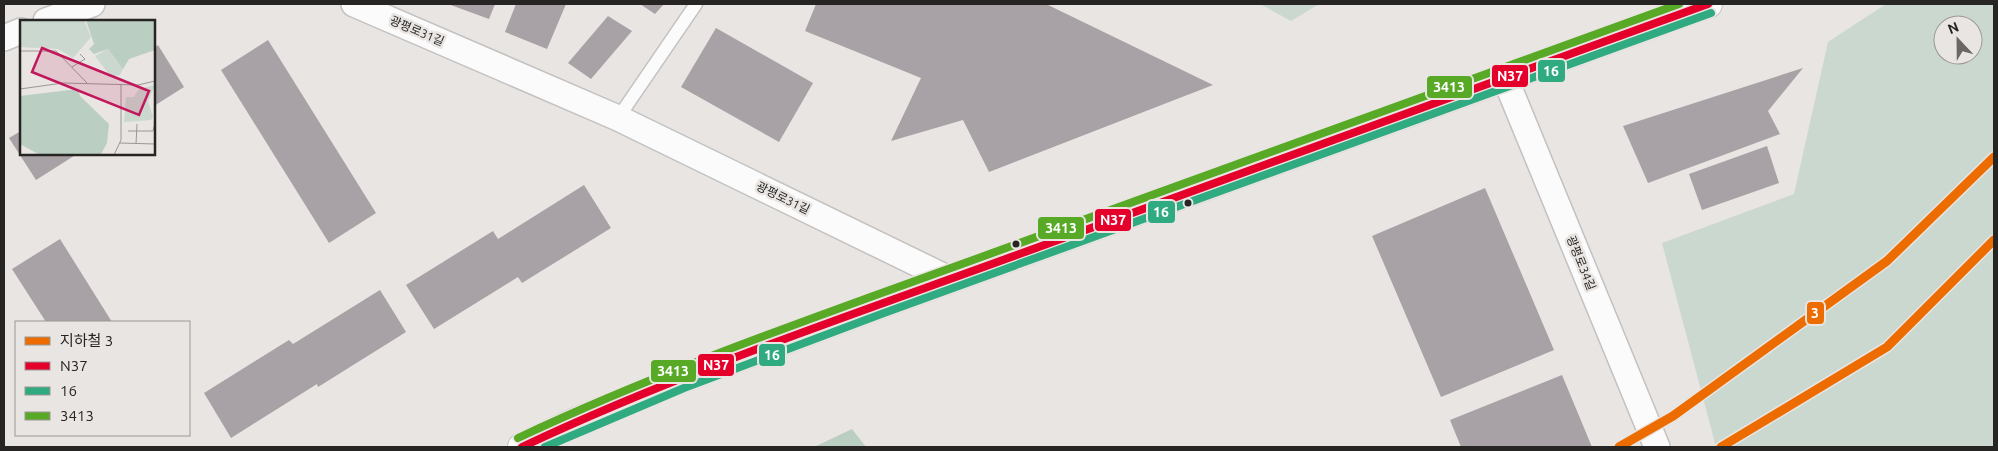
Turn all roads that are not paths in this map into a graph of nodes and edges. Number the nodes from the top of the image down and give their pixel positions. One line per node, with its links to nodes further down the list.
1 (92, 4): 5 (street)
2 (354, 4): 9 (street, 광평로31길)
3 (696, 4): 9 (lane)
4 (1708, 4): 8 (main road)
5 (49, 20)
6 (20, 31): 7 (street)
7 (4, 38)
8 (1505, 78): 10 (main road); 12 (street, 광평로34길)
9 (618, 118): 10 (street, 광평로31길)
10 (949, 279): 11 (main road)
11 (522, 447)
12 (1657, 447)

